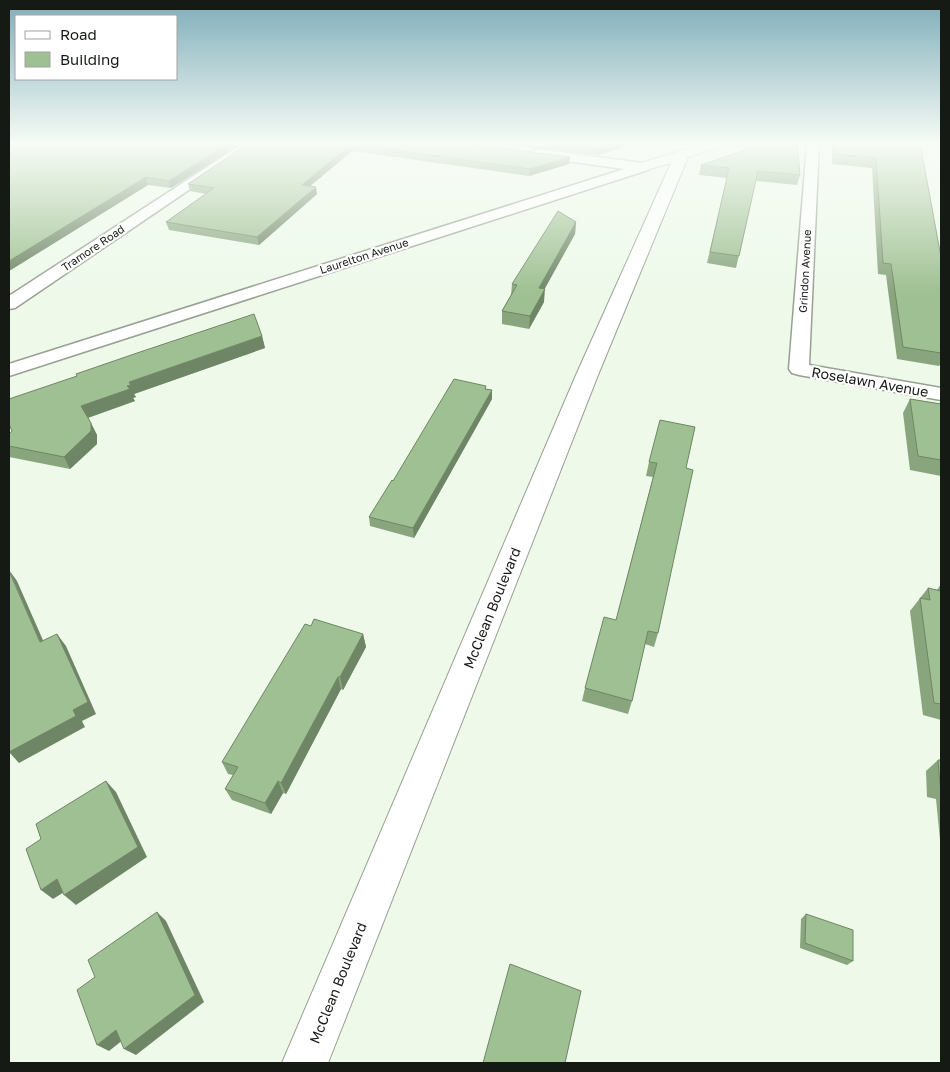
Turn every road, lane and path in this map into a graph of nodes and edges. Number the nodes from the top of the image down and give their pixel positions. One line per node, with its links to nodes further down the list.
1 (176, 193): 5 (street, Tramore Road)
2 (562, 193): 7 (street, Laurelton Avenue)
3 (666, 193): 9 (street, McClean Boulevard)
4 (810, 193): 6 (street, Grindon Avenue)
5 (9, 304)
6 (799, 369): 8 (street, Roselawn Avenue)
7 (9, 370)
8 (941, 394)
9 (305, 1063)

